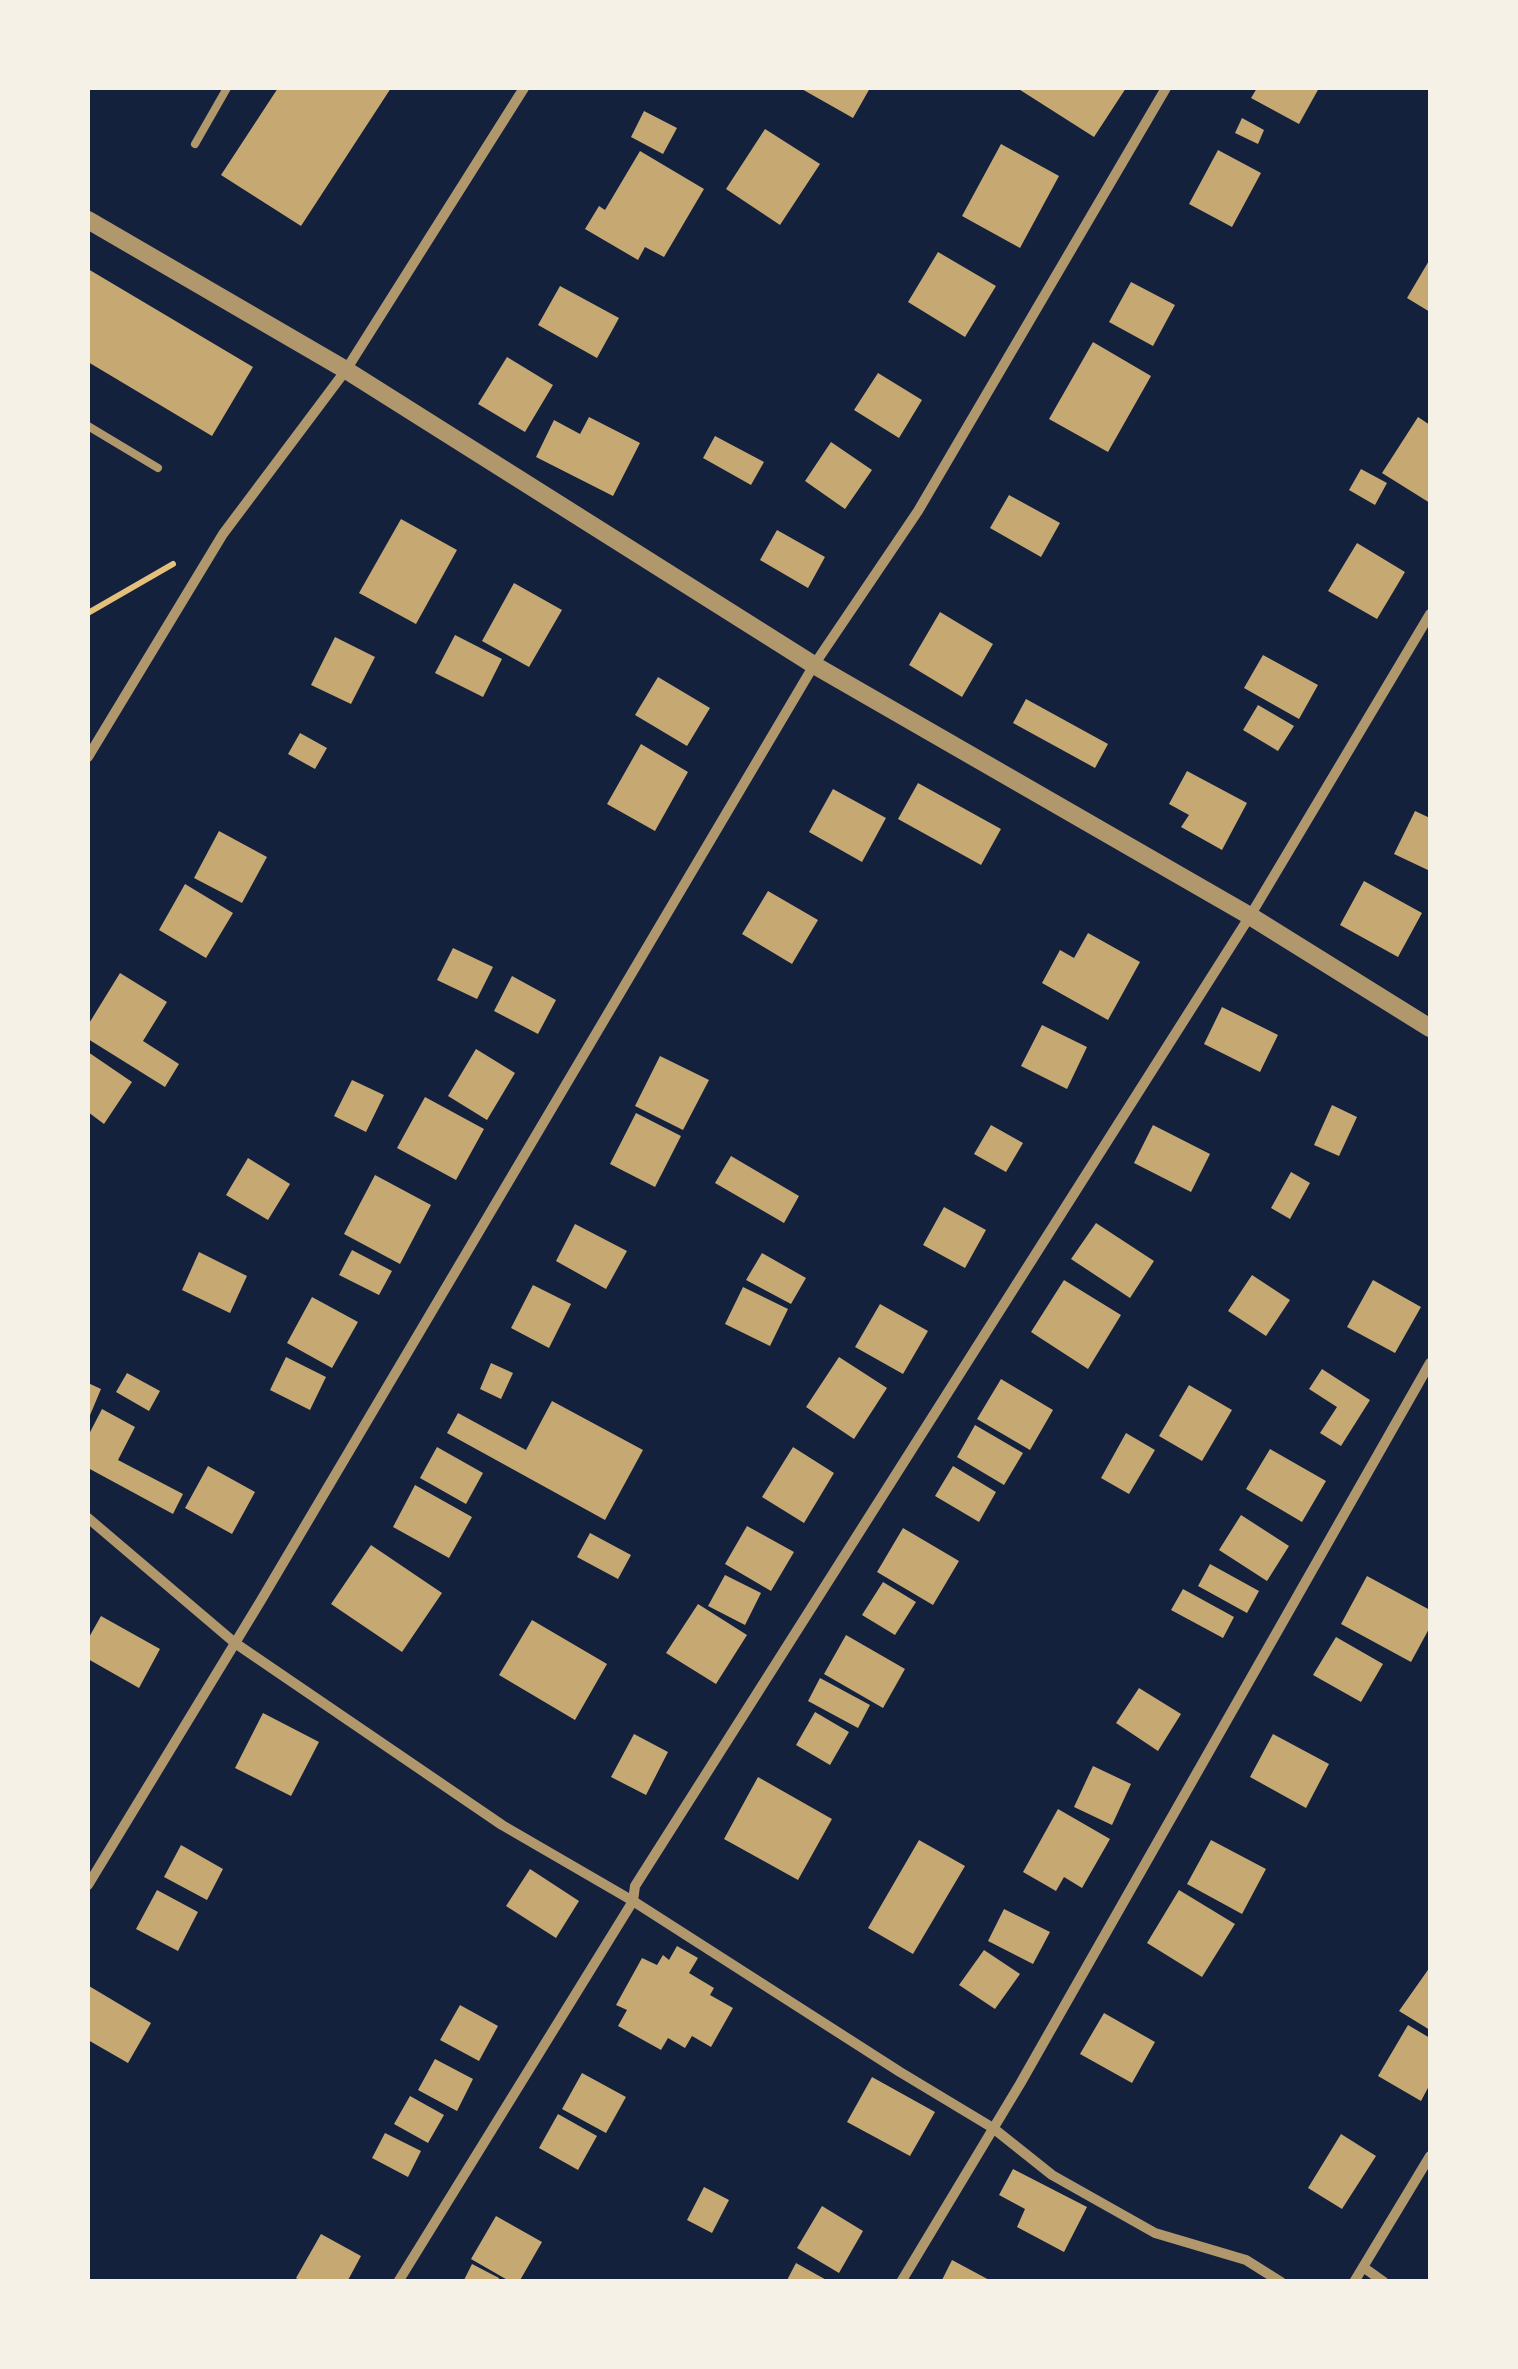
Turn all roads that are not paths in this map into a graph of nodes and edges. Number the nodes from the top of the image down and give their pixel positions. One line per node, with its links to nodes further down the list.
1 (227, 88): 4 (lane)
2 (524, 88): 6 (street)
3 (1166, 88): 10 (street)
4 (194, 144)
5 (88, 220): 6 (street)
6 (346, 370): 10 (street); 11 (street)
7 (88, 426): 8 (lane)
8 (158, 468)
9 (1430, 614): 12 (street)
10 (814, 665): 12 (street); 16 (street)
11 (88, 757)
12 (1250, 916): 13 (street); 18 (street)
13 (1430, 1028)
14 (1430, 1363): 19 (street)
15 (88, 1518): 16 (street)
16 (235, 1643): 17 (street); 18 (street)
17 (88, 1885)
18 (633, 1900): 19 (street); 22 (street)
19 (994, 2128): 23 (street); 24 (street)
20 (1430, 2156): 21 (street)
21 (1363, 2267): 25 (street); 26 (street)
22 (398, 2282)
23 (901, 2282)
24 (1281, 2282)
25 (1354, 2282)
26 (1384, 2282)

